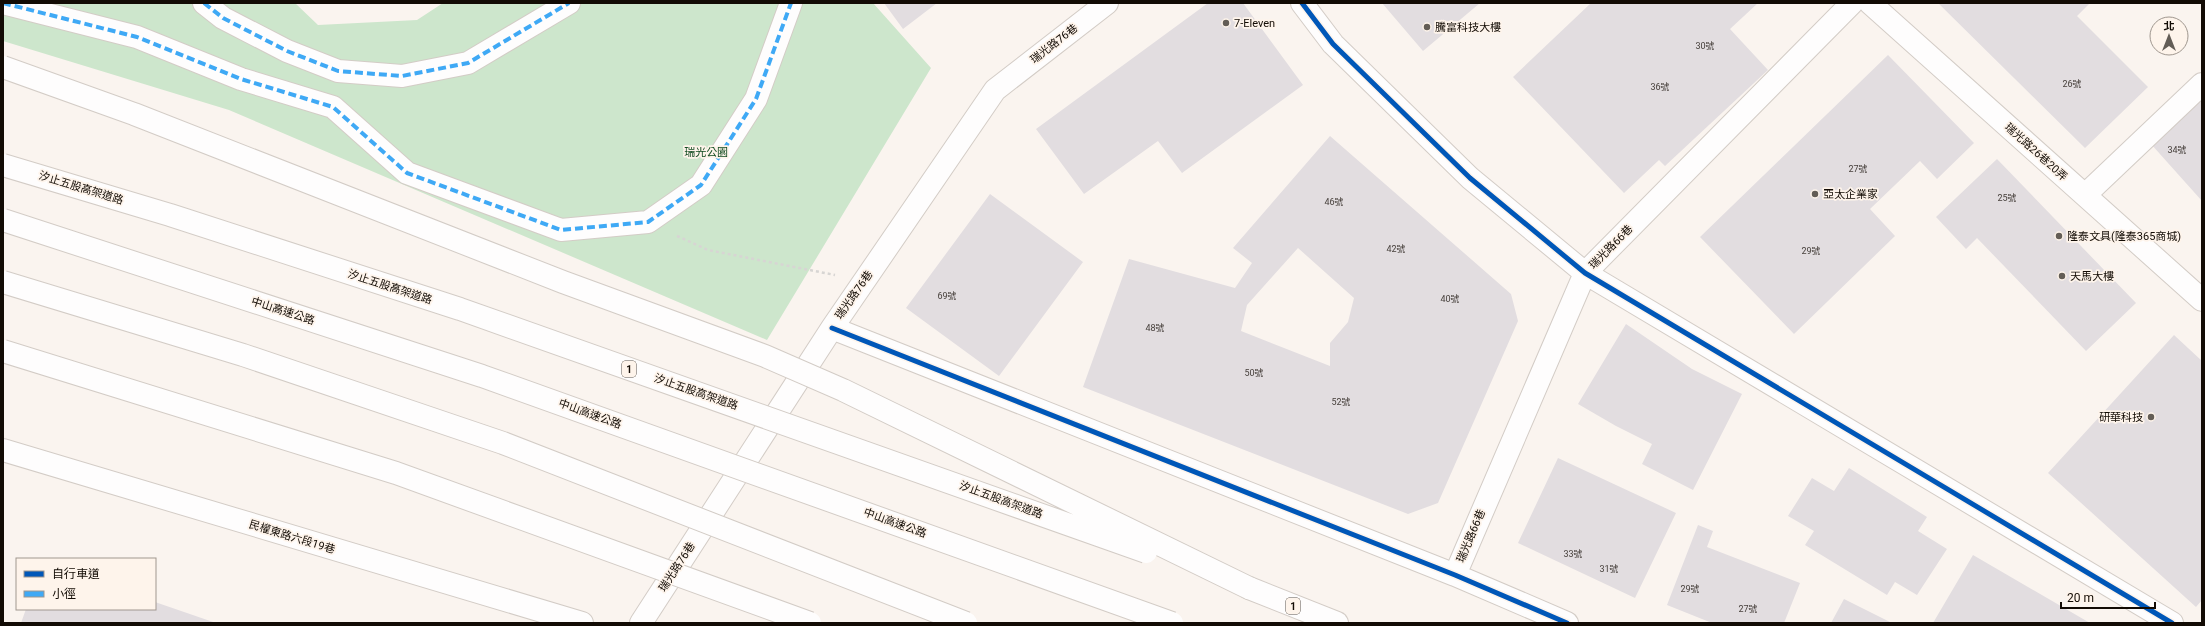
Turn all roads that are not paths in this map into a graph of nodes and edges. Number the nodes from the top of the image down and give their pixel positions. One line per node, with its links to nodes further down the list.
1 (3, 3): 4 (main road)
2 (204, 3): 3 (main road)
3 (569, 3)
4 (791, 3)
5 (1107, 3): 17 (main road, 瑞光路76巷)
6 (1302, 3): 14 (main road)
7 (1852, 3): 14 (main road, 瑞光路66巷)
8 (1870, 3): 12 (main road, 瑞光路26巷20弄)
9 (3, 67): 21 (main road, bridge)
10 (2202, 84): 12 (main road)
11 (3, 165): 21 (main road, 汐止五股高架道路 / 1, bridge)
12 (2085, 195): 16 (main road, 瑞光路26巷20弄)
13 (3, 220): 26 (main road, 中山高速公路, bridge)
14 (1585, 273): 20 (main road, 瑞光路66巷); 29 (main road)
15 (3, 282): 25 (main road, bridge)
16 (2202, 300)
17 (832, 328): 20 (main road); 23 (main road, 瑞光路76巷)
18 (3, 351): 24 (main road, bridge)
19 (3, 450): 22 (main road, 民權東路六段19巷)
20 (1455, 575): 28 (main road)
21 (1249, 588): 27 (main road, 汐止五股高架道路 / 1)
22 (582, 623)
23 (641, 623)
24 (810, 623)
25 (966, 623)
26 (1172, 623)
27 (1337, 623)
28 (1567, 623)
29 (2172, 623)

